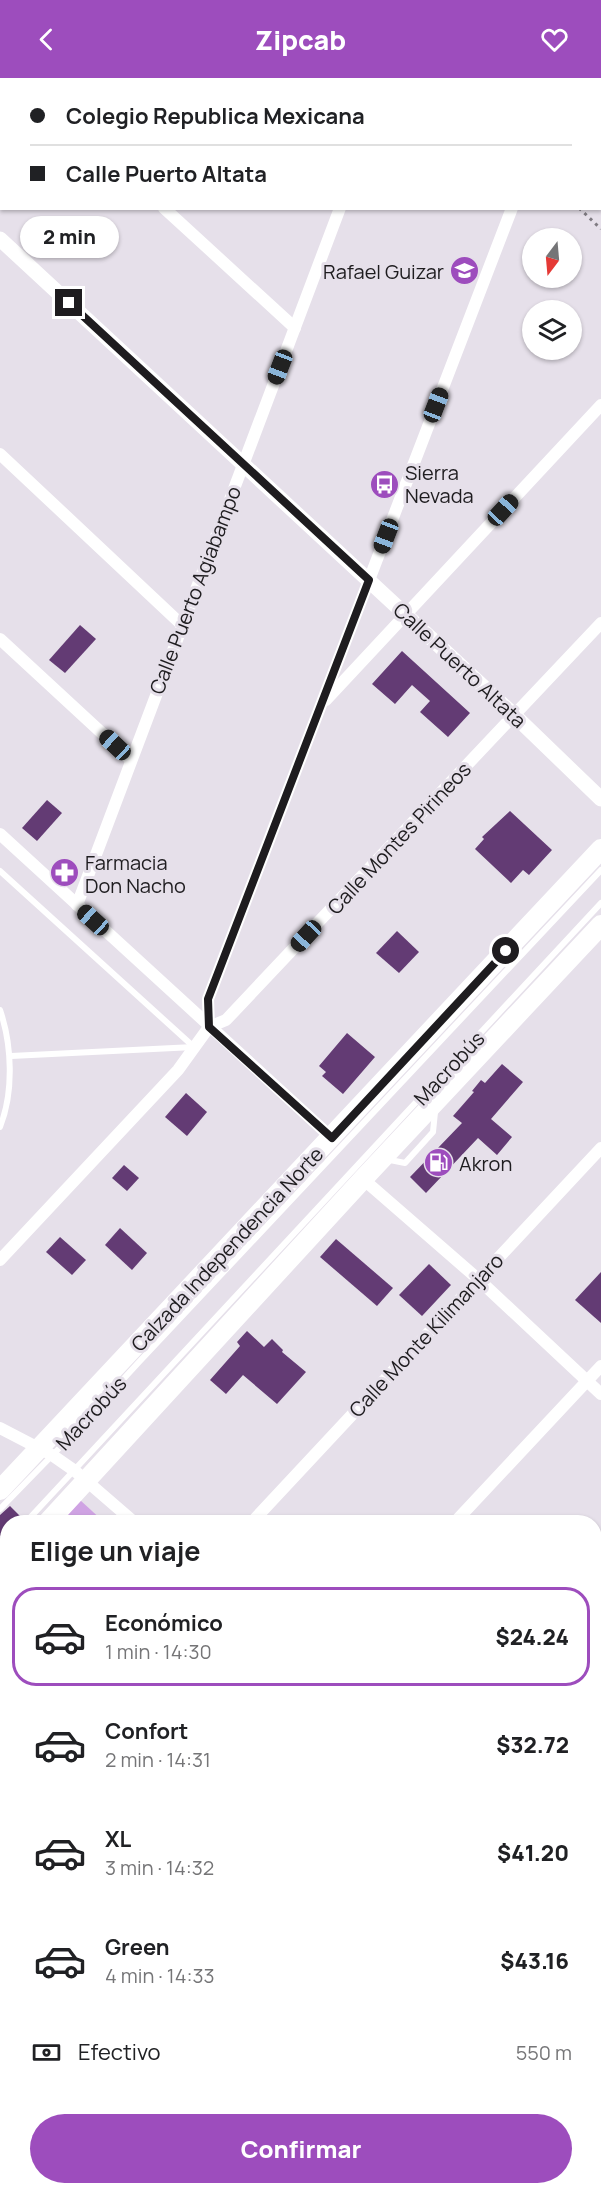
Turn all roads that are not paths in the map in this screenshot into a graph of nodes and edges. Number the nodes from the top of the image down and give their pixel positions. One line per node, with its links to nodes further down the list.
1 (166, 210): 5 (street)
2 (339, 210): 5 (street, Calle Puerto Agiabampo)
3 (511, 210): 9 (street)
4 (0, 239): 8 (street, Calle Puerto Altata)
5 (295, 328): 8 (street, Calle Puerto Agiabampo)
6 (601, 405): 10 (street)
7 (0, 454): 12 (street)
8 (243, 464): 9 (street, Calle Puerto Altata); 12 (street, Calle Puerto Agiabampo)
9 (369, 580): 10 (street, Calle Puerto Altata); 14 (street)
10 (406, 614): 14 (street); 15 (street, Calle Puerto Altata)
11 (601, 623): 15 (street, Calle Montes Pirineos)
12 (182, 625): 16 (street, Calle Puerto Agiabampo)
13 (0, 639): 16 (street)
14 (320, 707): 26 (street)
15 (515, 716): 17 (street, Calle Puerto Altata); 26 (street, Calle Montes Pirineos)
16 (131, 760): 23 (street, Calle Puerto Agiabampo)
17 (601, 799)
18 (0, 834): 23 (street)
19 (601, 849): 30 (main road, Calzada Independencia Norte)
20 (601, 870): 39 (lane, Macrobús)
21 (0, 871): 27 (lane)
22 (601, 903): 40 (lane, Macrobús)
23 (77, 905): 26 (street)
24 (601, 925): 32 (main road)
25 (0, 1010): 28 (lane)
26 (209, 1027): 27 (street, Calle Montes Pirineos); 30 (street)
27 (194, 1047): 28 (lane); 33 (street, Calle Montes Pirineos)
28 (11, 1056): 29 (lane)
29 (0, 1127)
30 (332, 1138): 39 (main road, Calzada Independencia Norte)
31 (601, 1148): 34 (street, Calle Monte Kilimanjaro)
32 (363, 1179): 34 (street); 40 (main road)
33 (0, 1260)
34 (478, 1279): 36 (street); 46 (street, Calle Monte Kilimanjaro)
35 (601, 1366): 36 (street)
36 (587, 1381): 37 (street); 47 (street)
37 (601, 1394)
38 (0, 1428): 39 (street)
39 (46, 1452): 40 (street); 41 (main road, Calzada Independencia Norte); 42 (lane, Macrobús)
40 (80, 1475): 43 (lane, Macrobús); 44 (main road); 45 (street)
41 (0, 1490)
42 (0, 1509)
43 (34, 1515)
44 (53, 1515)
45 (126, 1515)
46 (259, 1515)
47 (463, 1515)

